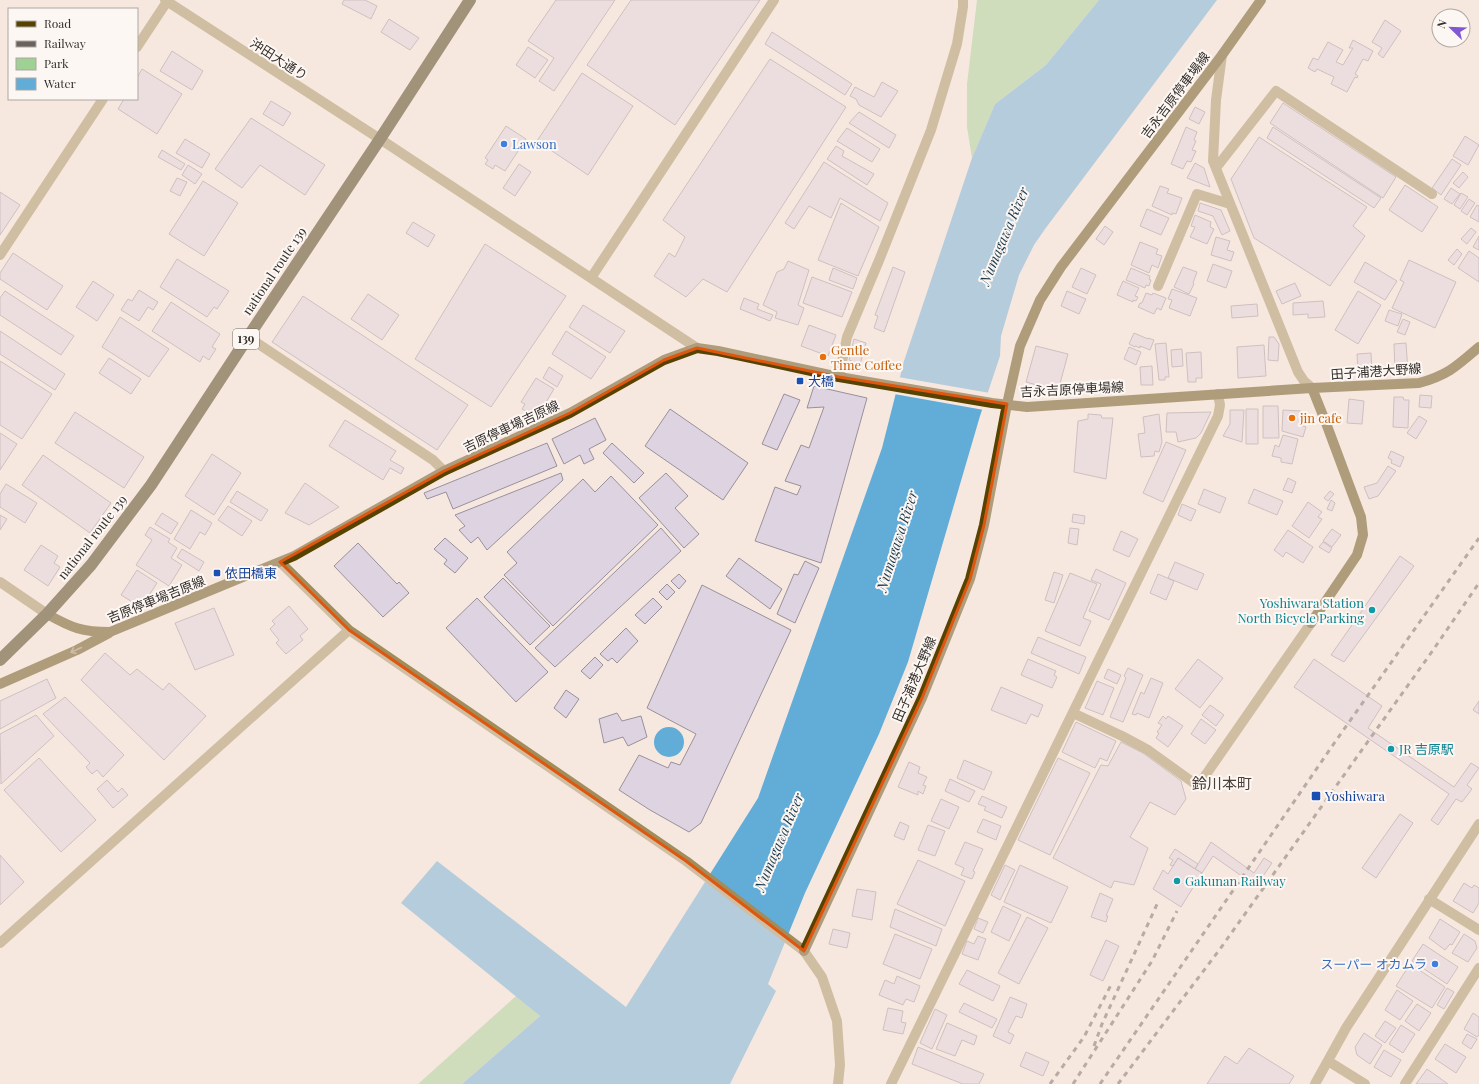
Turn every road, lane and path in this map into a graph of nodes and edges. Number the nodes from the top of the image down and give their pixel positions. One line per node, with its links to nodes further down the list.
1 (167, 0): 6 (street); 9 (street, 沖田大通り)
2 (470, 0): 9 (highway, national route 139 / 139)
3 (774, 0): 14 (street)
4 (963, 0): 19 (street)
5 (1260, 0): 7 (main road, 吉永吉原停車場線)
6 (138, 45)
7 (1222, 55): 10 (street); 22 (main road, 吉永吉原停車場線)
8 (102, 100): 13 (street)
9 (380, 139): 14 (street, 沖田大通り); 16 (highway, national route 139 / 139)
10 (1216, 168): 11 (street); 12 (street)
11 (1432, 194)
12 (1230, 204): 15 (street); 20 (street)
13 (0, 255)
14 (591, 278): 18 (street, 沖田大通り)
15 (1158, 286)
16 (248, 337): 23 (street); 26 (highway, national route 139 / 139)
17 (1479, 347): 20 (main road, 田子浦港大野線)
18 (697, 348): 19 (main road, 吉原停車場吉原線); 23 (main road, 吉原停車場吉原線)
19 (839, 377): 22 (main road, 吉原停車場吉原線)
20 (1312, 388): 21 (main road, 吉永吉原停車場線); 27 (main road)
21 (1218, 394): 22 (main road, 吉永吉原停車場線); 32 (street)
22 (1007, 404): 37 (main road, 田子浦港大野線)
23 (444, 472): 24 (main road, 吉原停車場吉原線)
24 (280, 562): 28 (street); 29 (main road, 吉原停車場吉原線)
25 (0, 582): 26 (street)
26 (47, 614): 29 (main road, 吉原停車場吉原線); 30 (highway, national route 139 / 139)
27 (1311, 623): 32 (street)
28 (348, 630): 36 (street); 37 (street)
29 (110, 632): 31 (main road, one-way to 31)
30 (0, 660)
31 (0, 684)
32 (1073, 714): 41 (street)
33 (1479, 824): 34 (street)
34 (1429, 899): 35 (street); 39 (street)
35 (1479, 930)
36 (0, 943)
37 (804, 951): 40 (street)
38 (1479, 968): 44 (street)
39 (1328, 1061): 42 (street); 43 (street)
40 (838, 1084)
41 (891, 1084)
42 (1315, 1084)
43 (1365, 1084)
44 (1405, 1084)

